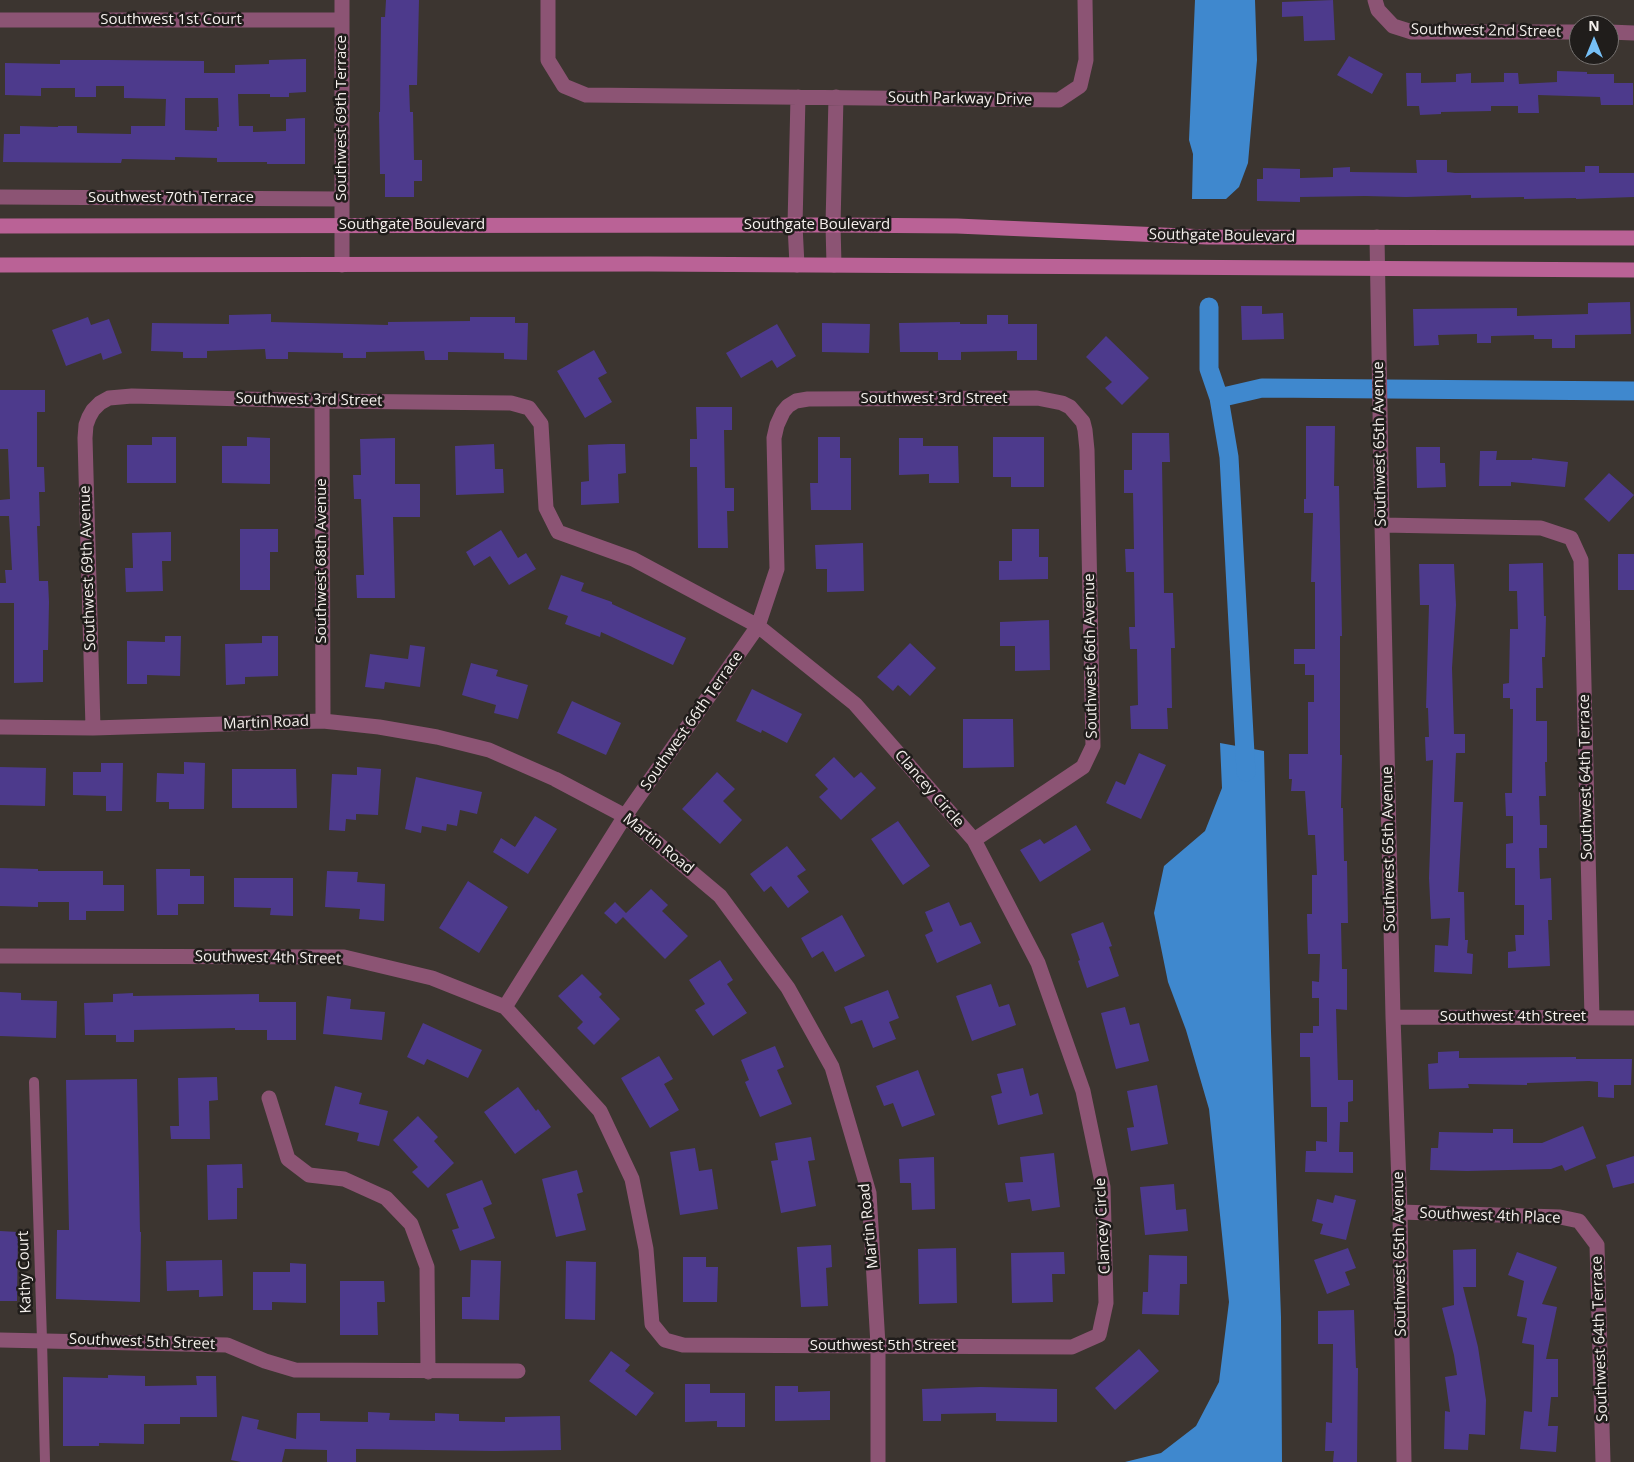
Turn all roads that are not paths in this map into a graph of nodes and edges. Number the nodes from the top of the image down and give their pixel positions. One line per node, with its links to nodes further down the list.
1 (342, 0): 6 (street, Southwest 69th Terrace)
2 (548, 0): 10 (street, South Parkway Drive)
3 (1085, 0): 11 (street, South Parkway Drive)
4 (1375, 0): 7 (street, Southwest 2nd Street)
5 (0, 20): 6 (street, Southwest 1st Court)
6 (342, 20): 13 (street, Southwest 69th Terrace)
7 (1569, 32)
8 (1619, 32): 9 (street)
9 (1634, 32)
10 (798, 97): 11 (street, South Parkway Drive); 14 (street)
11 (836, 97): 15 (street)
12 (0, 197): 13 (street, Southwest 70th Terrace)
13 (342, 199): 17 (street, Southwest 69th Terrace)
14 (795, 225): 15 (main road, Southgate Boulevard); 17 (main road, Southgate Boulevard); 22 (street)
15 (833, 225): 18 (main road, Southgate Boulevard); 23 (street)
16 (0, 226): 17 (main road, Southgate Boulevard)
17 (342, 226): 21 (street, Southwest 69th Terrace)
18 (1377, 237): 19 (main road, Southgate Boulevard); 24 (street, Southwest 65th Avenue)
19 (1634, 238)
20 (0, 265): 21 (main road, Southgate Boulevard)
21 (342, 265): 22 (main road, Southgate Boulevard)
22 (797, 265): 23 (main road, Southgate Boulevard)
23 (834, 265): 24 (main road, Southgate Boulevard)
24 (1377, 269): 25 (main road, Southgate Boulevard); 31 (street, Southwest 65th Avenue)
25 (1634, 270)
26 (322, 400): 28 (street, Southwest 3rd Street); 29 (street, Southwest 3rd Street); 33 (street, Southwest 68th Avenue)
27 (788, 406): 30 (street, Southwest 3rd Street); 32 (street, Southwest 66th Terrace)
28 (528, 408): 32 (street, Clancey Circle)
29 (93, 410): 35 (street, Southwest 69th Avenue)
30 (1077, 415): 37 (street, Southwest 66th Avenue)
31 (1382, 525): 40 (street, Southwest 65th Avenue); 41 (street, Southwest 64th Terrace)
32 (758, 626): 36 (street, Southwest 66th Terrace); 37 (street, Clancey Circle)
33 (323, 721): 35 (street, Martin Road); 36 (street, Martin Road)
34 (0, 727): 35 (street, Martin Road)
35 (93, 728)
36 (626, 816): 39 (street, Southwest 66th Terrace); 51 (street, Martin Road)
37 (974, 840): 47 (street, Clancey Circle)
38 (0, 956): 39 (street, Southwest 4th Street)
39 (504, 1007): 50 (street, Southwest 4th Street)
40 (1393, 1017): 41 (street, Southwest 4th Street); 45 (street, Southwest 65th Avenue)
41 (1592, 1018): 42 (street, Southwest 4th Street)
42 (1634, 1018)
43 (34, 1082): 49 (lane, Kathy Court)
44 (269, 1098): 53 (street)
45 (1400, 1212): 46 (street, Southwest 4th Place); 56 (street, Southwest 65th Avenue)
46 (1579, 1221): 57 (street, Southwest 64th Terrace)
47 (1099, 1335): 51 (street, Southwest 5th Street)
48 (0, 1340): 49 (street, Southwest 5th Street)
49 (42, 1340): 53 (street, Southwest 5th Street); 54 (lane, Kathy Court)
50 (665, 1340): 51 (street, Southwest 5th Street)
51 (878, 1345): 55 (street, Martin Road)
52 (518, 1371): 53 (street, Southwest 5th Street)
53 (428, 1372)
54 (45, 1462)
55 (878, 1462)
56 (1404, 1462)
57 (1603, 1462)

